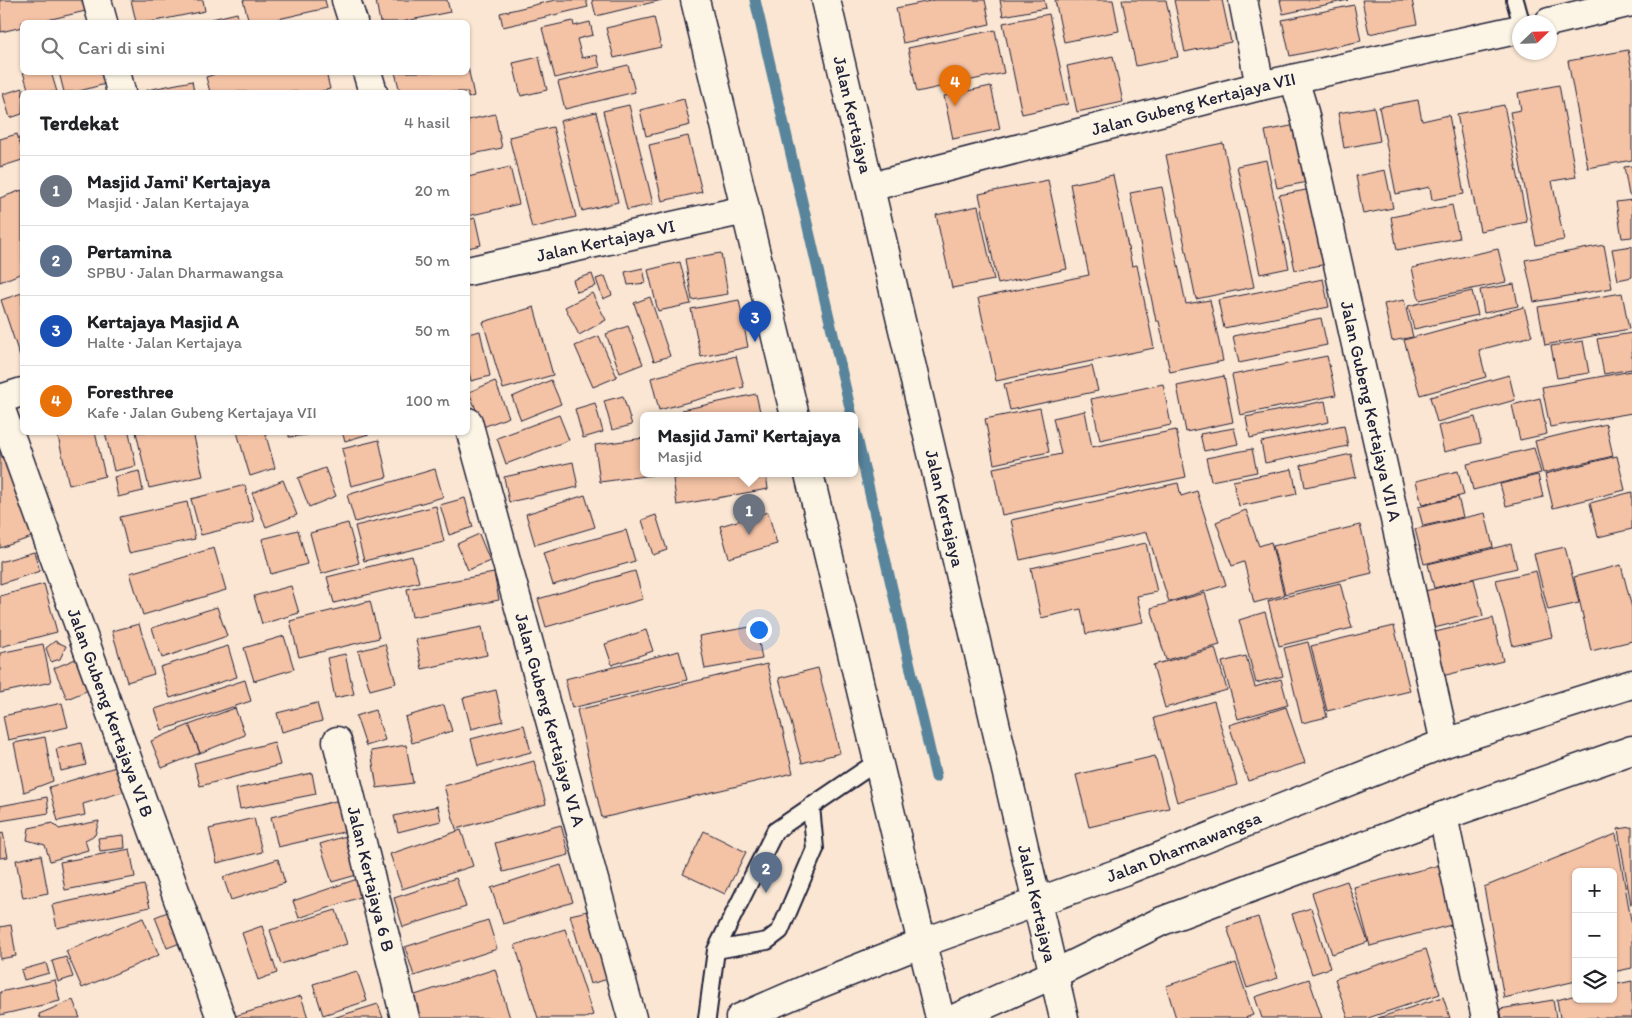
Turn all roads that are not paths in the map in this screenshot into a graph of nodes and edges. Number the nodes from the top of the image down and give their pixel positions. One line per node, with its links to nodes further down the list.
1 (97, 0): 9 (main road)
2 (346, 0): 10 (main road)
3 (695, 0): 20 (main road)
4 (826, 0): 19 (main road, Jalan Kertajaya)
5 (1242, 0): 16 (main road)
6 (1515, 0): 8 (lane)
7 (1632, 2): 11 (main road)
8 (1519, 15)
9 (102, 20)
10 (351, 20)
11 (1557, 20)
12 (1512, 32): 15 (main road, Jalan Gubeng Kertajaya VII)
13 (117, 75): 17 (main road)
14 (368, 75): 18 (main road)
15 (1294, 79): 16 (main road, Jalan Gubeng Kertajaya VII); 30 (main road, Jalan Gubeng Kertajaya VII A)
16 (1260, 86): 19 (main road, Jalan Gubeng Kertajaya VII)
17 (120, 90)
18 (372, 90)
19 (870, 187): 35 (main road, Jalan Kertajaya)
20 (745, 210): 21 (main road, Jalan Kertajaya VI); 25 (main road)
21 (470, 272)
22 (20, 393): 23 (main road)
23 (0, 398)
24 (0, 407): 39 (main road, Jalan Gubeng Kertajaya VI B)
25 (794, 412)
26 (470, 429): 41 (main road, Jalan Gubeng Kertajaya VI A)
27 (810, 477): 32 (main road)
28 (1632, 684): 30 (main road, Jalan Dharmawangsa)
29 (337, 741): 40 (main road, Jalan Kertajaya 6 B)
30 (1445, 744): 35 (main road, Jalan Dharmawangsa)
31 (1632, 750): 34 (main road)
32 (878, 761): 33 (lane); 36 (main road)
33 (811, 806): 37 (lane); 37 (lane)
34 (1443, 816): 38 (main road); 47 (main road)
35 (1038, 903): 36 (main road, Jalan Dharmawangsa); 38 (main road, Jalan Kertajaya)
36 (922, 943): 43 (main road, Jalan Dharmawangsa); 44 (main road)
37 (716, 950): 42 (lane)
38 (1054, 974): 45 (main road); 46 (main road, Jalan Kertajaya)
39 (221, 1018)
40 (405, 1018)
41 (632, 1018)
42 (707, 1018)
43 (740, 1018)
44 (940, 1018)
45 (956, 1018)
46 (1064, 1018)
47 (1486, 1018)

